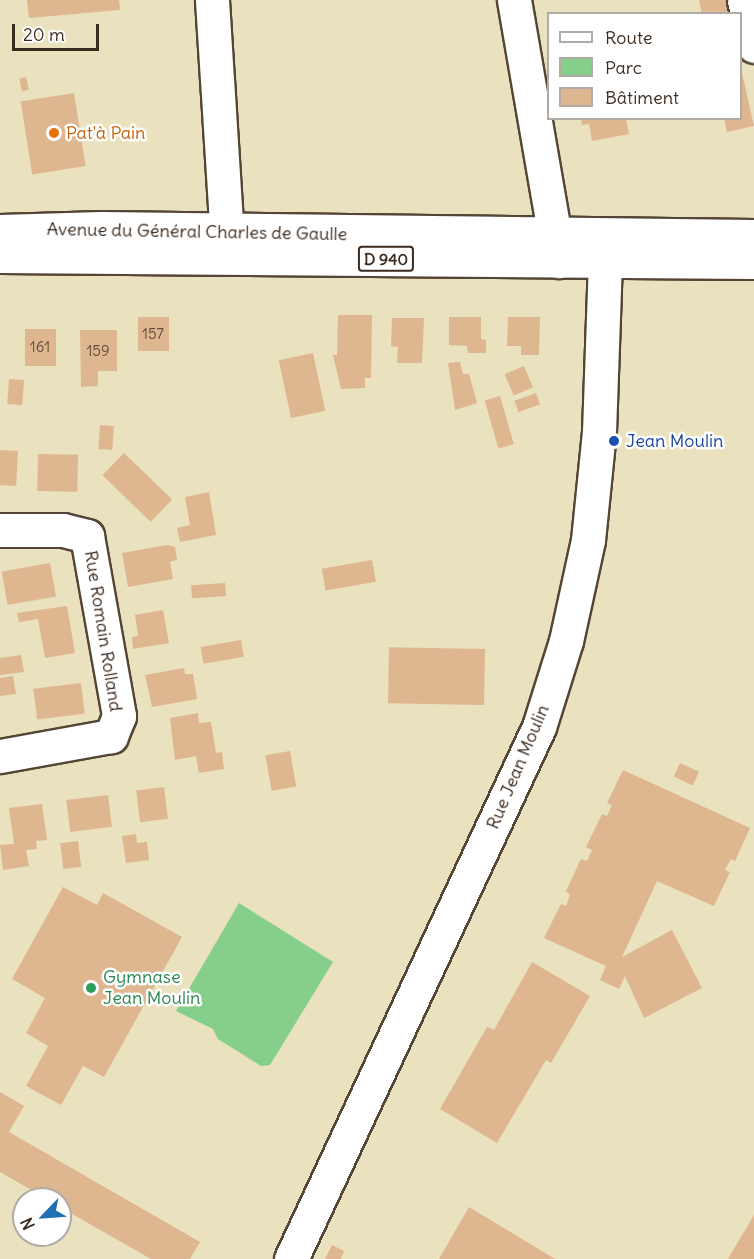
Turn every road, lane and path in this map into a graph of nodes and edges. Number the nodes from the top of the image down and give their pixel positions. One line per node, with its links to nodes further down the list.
1 (213, 0): 7 (street)
2 (514, 0): 8 (street)
3 (744, 0): 4 (street)
4 (754, 46)
5 (0, 231): 7 (street, Avenue du Général Charles de Gaulle / D 940)
6 (754, 236): 9 (street, Avenue du Général Charles de Gaulle / D 940)
7 (227, 244): 8 (street, Avenue du Général Charles de Gaulle / D 940); 10 (street, Avenue du Général Charles de Gaulle / D 940)
8 (557, 249): 9 (street, Avenue du Général Charles de Gaulle / D 940)
9 (606, 249): 11 (street, Avenue du Général Charles de Gaulle / D 940); 14 (street, Rue Jean Moulin)
10 (0, 256)
11 (754, 262)
12 (0, 530): 13 (street, Rue Romain Rolland)
13 (0, 756)
14 (291, 1259)

